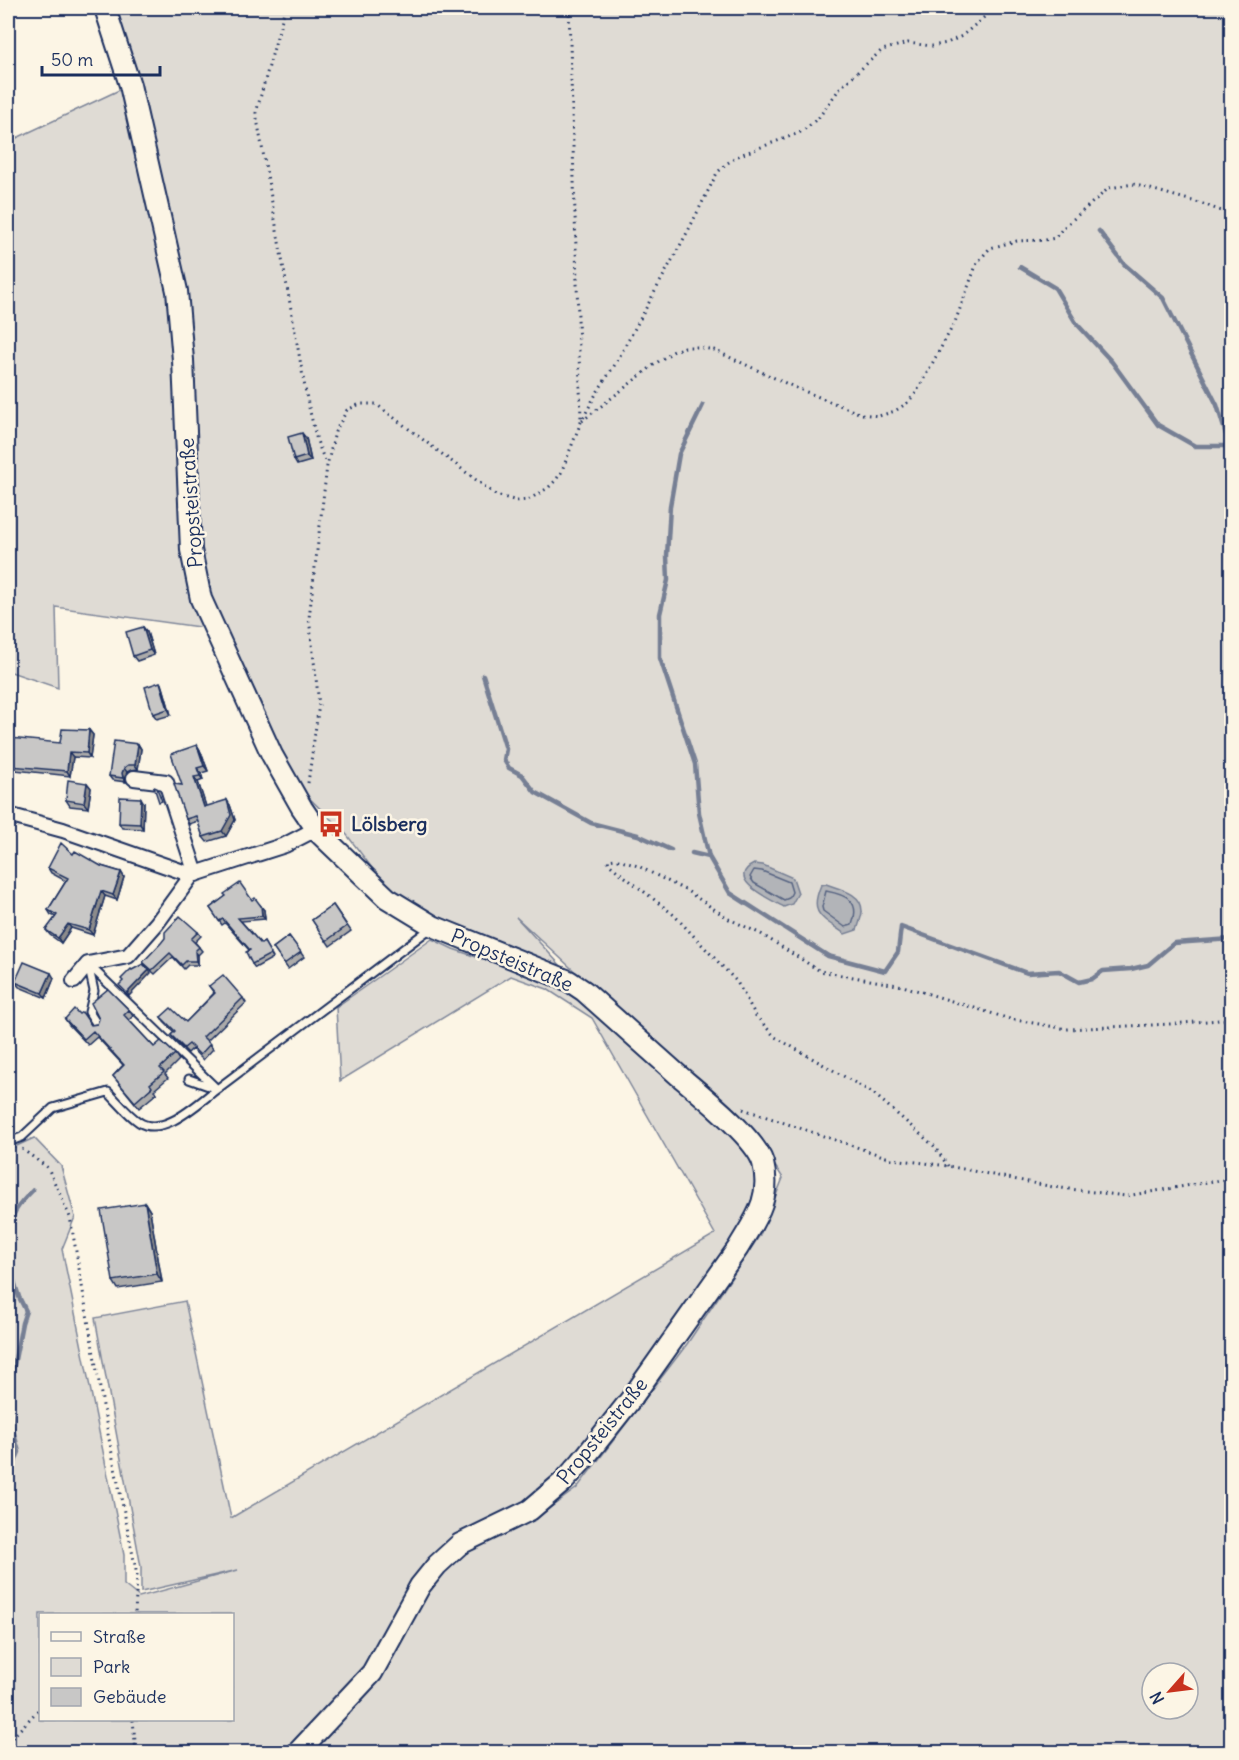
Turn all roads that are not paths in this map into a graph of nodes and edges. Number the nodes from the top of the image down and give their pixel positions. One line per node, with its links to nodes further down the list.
1 (105, 8): 4 (street, Propsteistraße)
2 (134, 778): 5 (street)
3 (8, 814): 5 (street)
4 (316, 829): 5 (street); 6 (street, Propsteistraße)
5 (194, 875): 7 (street)
6 (433, 926): 11 (lane); 13 (street, Propsteistraße)
7 (88, 964): 8 (street); 9 (lane); 11 (lane)
8 (74, 981)
9 (98, 1026)
10 (189, 1079): 11 (lane)
11 (217, 1089): 12 (lane)
12 (10, 1140)
13 (298, 1752)

